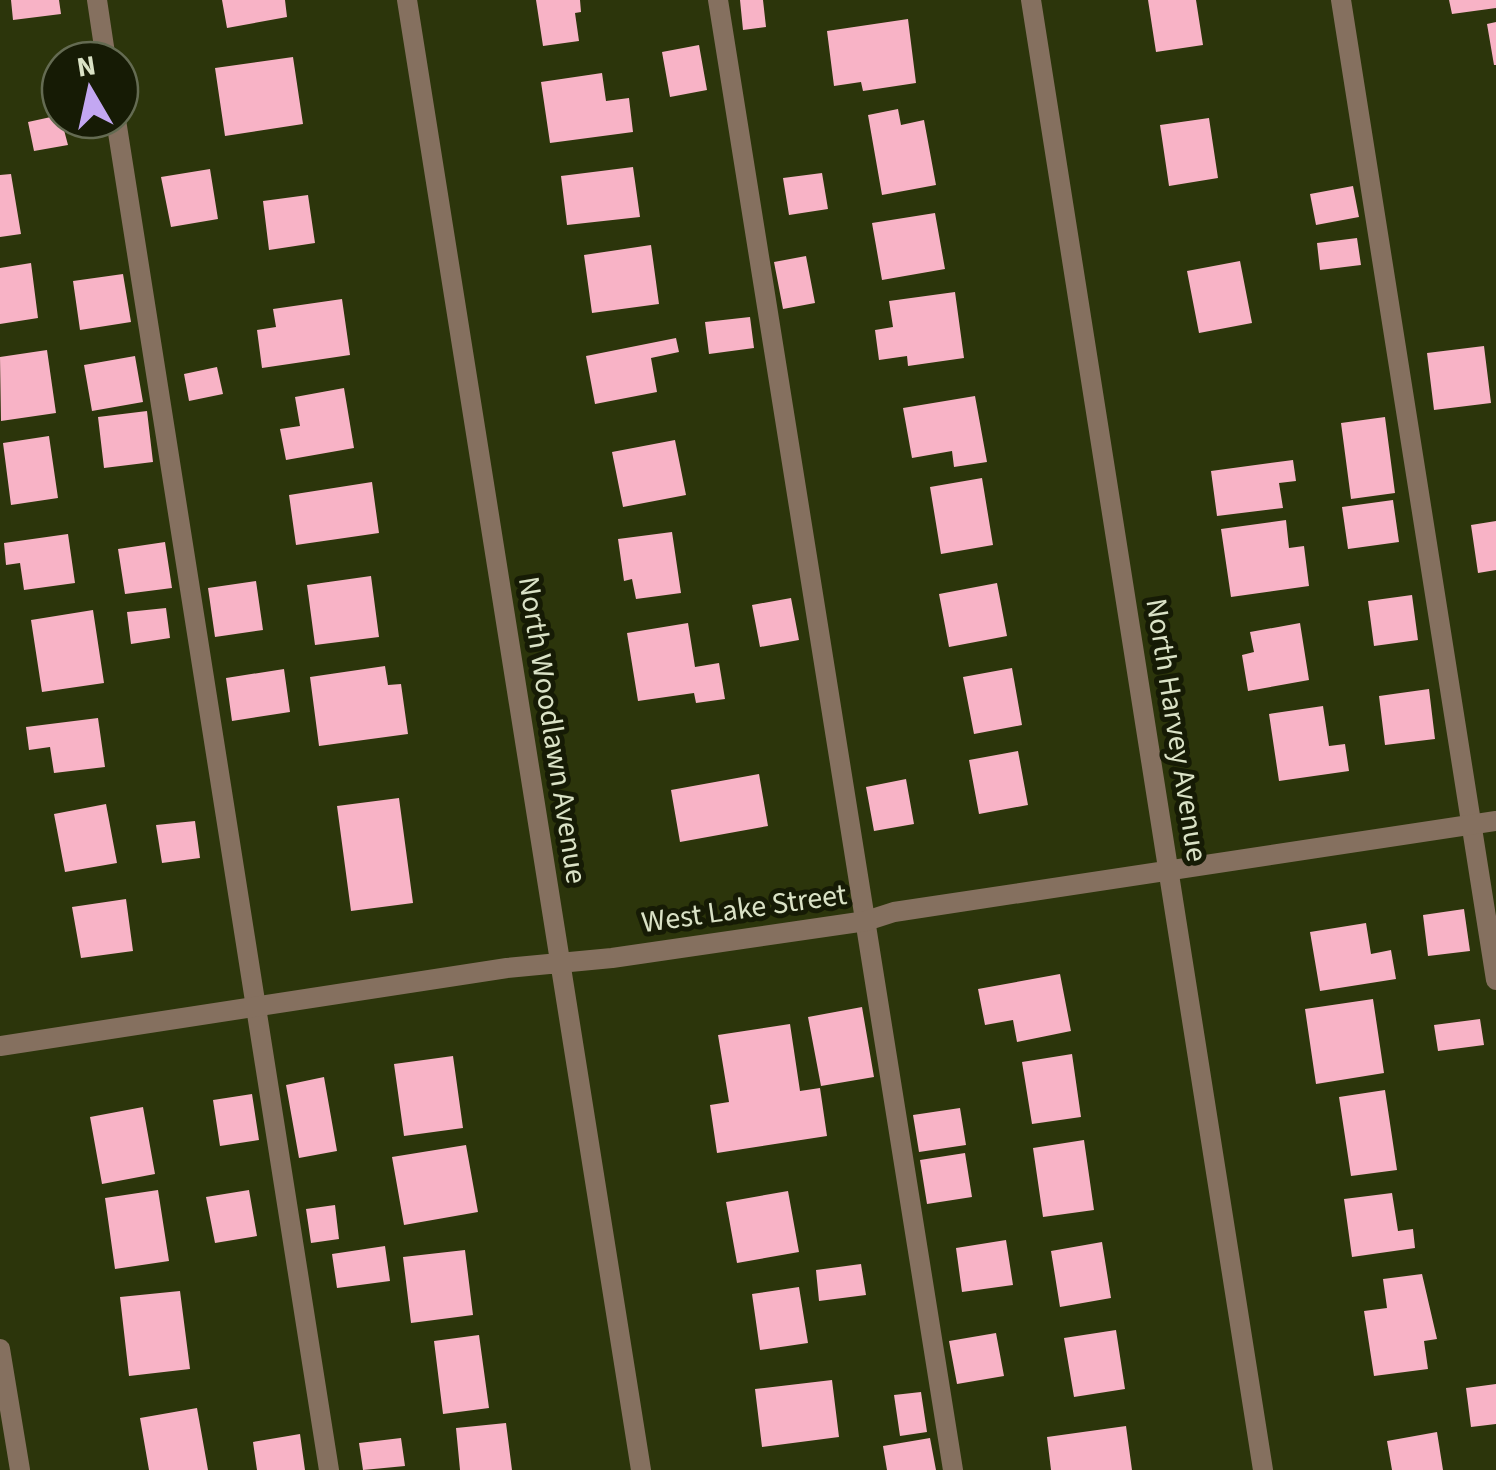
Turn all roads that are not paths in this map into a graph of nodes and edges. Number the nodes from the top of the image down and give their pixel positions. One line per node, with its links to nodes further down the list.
1 (96, 0): 6 (street)
2 (407, 0): 12 (street, North Woodlawn Avenue)
3 (718, 0): 11 (street)
4 (1031, 0): 10 (street, North Harvey Avenue)
5 (1341, 0): 9 (street)
6 (103, 40)
7 (119, 140): 14 (street)
8 (1496, 821): 9 (street, West Lake Street)
9 (1471, 825): 10 (street, West Lake Street); 13 (street)
10 (1168, 870): 11 (street, West Lake Street); 21 (street, North Harvey Avenue)
11 (866, 920): 12 (street, West Lake Street); 20 (street)
12 (560, 964): 14 (street, West Lake Street); 19 (street, North Woodlawn Avenue)
13 (1496, 980)
14 (256, 1006): 15 (street, West Lake Street); 18 (street)
15 (0, 1046)
16 (0, 1349): 17 (street)
17 (20, 1470)
18 (329, 1470)
19 (641, 1470)
20 (954, 1470)
21 (1263, 1470)

